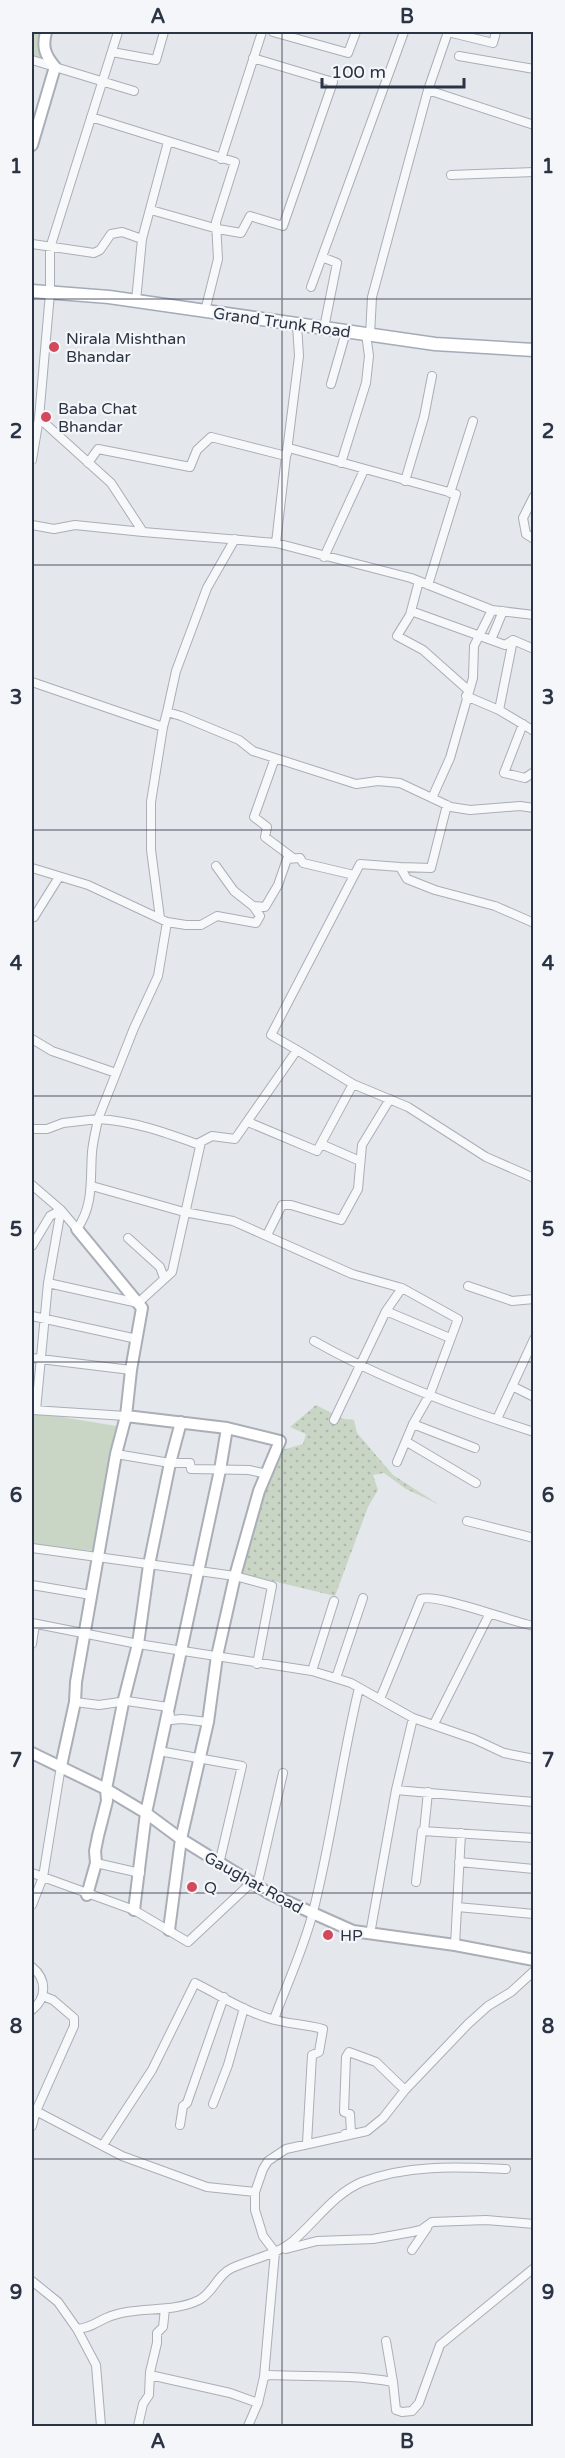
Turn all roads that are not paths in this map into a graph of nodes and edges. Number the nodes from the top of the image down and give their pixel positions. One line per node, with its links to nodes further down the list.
1 (46, 32): 13 (street)
2 (118, 32): 9 (street)
3 (164, 32): 9 (street)
4 (262, 32): 11 (street)
5 (273, 32): 6 (street)
6 (356, 32)
7 (404, 32): 30 (street)
8 (496, 32): 16 (street)
9 (112, 52): 15 (street)
10 (459, 56): 14 (street)
11 (253, 58): 22 (street); 26 (street)
12 (32, 60): 13 (street)
13 (55, 67): 15 (street); 21 (street)
14 (534, 69)
15 (102, 82): 17 (street); 18 (street)
16 (428, 90): 19 (street); 39 (street)
17 (134, 91)
18 (91, 117): 20 (street); 29 (street)
19 (534, 125)
20 (168, 142): 22 (street); 25 (street)
21 (32, 144)
22 (221, 159): 26 (street)
23 (534, 172): 24 (street)
24 (452, 175)
25 (151, 210): 26 (street); 27 (street)
26 (218, 229): 35 (street)
27 (142, 239): 29 (street); 34 (street)
28 (32, 244): 29 (street)
29 (50, 248): 33 (street)
30 (322, 257): 31 (street); 37 (street)
31 (311, 287)
32 (32, 291): 33 (main road, Grand Trunk Road)
33 (50, 293): 34 (main road, Grand Trunk Road); 43 (street)
34 (136, 301): 35 (main road, Grand Trunk Road)
35 (205, 311): 36 (main road, Grand Trunk Road)
36 (297, 325): 37 (main road, Grand Trunk Road); 45 (street)
37 (324, 328): 38 (main road, Grand Trunk Road)
38 (346, 332): 39 (main road, Grand Trunk Road); 42 (street)
39 (368, 335): 40 (main road, Grand Trunk Road); 47 (street)
40 (534, 350)
41 (432, 376): 50 (street)
42 (331, 384)
43 (39, 418): 46 (street); 48 (street)
44 (473, 421): 51 (street)
45 (286, 455): 47 (street); 48 (street); 57 (street)
46 (32, 460)
47 (341, 463): 49 (street)
48 (88, 464): 54 (street)
49 (364, 470): 50 (street); 58 (street)
50 (405, 481): 51 (street)
51 (450, 493): 60 (street)
52 (534, 496): 55 (street)
53 (32, 525): 54 (street)
54 (142, 532): 56 (street)
55 (534, 538)
56 (235, 539): 57 (street); 72 (street)
57 (276, 543): 58 (street)
58 (324, 557): 59 (street)
59 (419, 581): 60 (street); 61 (street)
60 (428, 585): 62 (street)
61 (411, 610): 65 (street); 70 (street)
62 (492, 610): 63 (street); 65 (street)
63 (503, 611): 64 (street); 66 (street)
64 (534, 615)
65 (478, 636): 66 (street); 70 (street)
66 (491, 640): 67 (street)
67 (513, 640): 68 (street); 71 (street)
68 (534, 649)
69 (32, 682): 74 (street)
70 (467, 693): 71 (street); 78 (street)
71 (499, 710): 73 (street)
72 (167, 712): 74 (street); 76 (street)
73 (523, 724): 75 (street); 77 (street)
74 (164, 727): 89 (street)
75 (534, 731)
76 (275, 758): 78 (street); 81 (street)
77 (534, 772)
78 (432, 798): 79 (street)
79 (447, 805): 80 (street); 83 (street)
80 (534, 808)
81 (293, 859): 85 (street); 87 (street)
82 (216, 866): 87 (street)
83 (400, 867): 85 (street); 90 (street)
84 (32, 868): 86 (street)
85 (354, 874): 92 (street)
86 (59, 877): 88 (street); 89 (street)
87 (253, 906): 89 (street)
88 (32, 916)
89 (164, 920): 93 (street)
90 (534, 923)
91 (32, 1039): 93 (street)
92 (297, 1050): 94 (street); 97 (street)
93 (116, 1073): 96 (street)
94 (353, 1084): 95 (street); 100 (street)
95 (390, 1100): 101 (street); 102 (street)
96 (98, 1119): 98 (street); 99 (street); 104 (street)
97 (248, 1122): 99 (street); 100 (street)
98 (32, 1130)
99 (201, 1142): 106 (street)
100 (321, 1144): 101 (street)
101 (360, 1161): 108 (street)
102 (534, 1178)
103 (32, 1185): 105 (street)
104 (92, 1186): 106 (street); 107 (street)
105 (61, 1210): 107 (street); 110 (street); 112 (street)
106 (184, 1212): 108 (street); 111 (street)
107 (77, 1229): 116 (street)
108 (267, 1235): 114 (street)
109 (128, 1238): 111 (street)
110 (32, 1246)
111 (164, 1278): 116 (street)
112 (48, 1283): 116 (street); 119 (street)
113 (468, 1286): 115 (street)
114 (402, 1288): 117 (street); 120 (street)
115 (534, 1299)
116 (138, 1303): 121 (street)
117 (386, 1311): 120 (street); 126 (street)
118 (32, 1316): 119 (street)
119 (44, 1320): 121 (street); 125 (street)
120 (450, 1338): 129 (street)
121 (137, 1339): 127 (street)
122 (534, 1339): 128 (street)
123 (314, 1341): 126 (street)
124 (32, 1358): 125 (street)
125 (40, 1359): 127 (street); 131 (street)
126 (360, 1367): 129 (street); 134 (street)
127 (131, 1370): 132 (street)
128 (512, 1386): 130 (street); 133 (street)
129 (430, 1394): 133 (street); 136 (street)
130 (534, 1397)
131 (34, 1410): 132 (street)
132 (126, 1416): 135 (street); 141 (street)
133 (497, 1419): 138 (street)
134 (334, 1420)
135 (181, 1422): 137 (street); 143 (street)
136 (413, 1424): 139 (street); 140 (street)
137 (227, 1428): 144 (street); 145 (street)
138 (534, 1432)
139 (407, 1442): 142 (street); 146 (street)
140 (475, 1448)
141 (116, 1454): 143 (street); 150 (street)
142 (397, 1462)
143 (170, 1463): 144 (street); 151 (street)
144 (220, 1470): 145 (street); 152 (street)
145 (267, 1474): 153 (street)
146 (476, 1483)
147 (466, 1521): 148 (street)
148 (534, 1538)
149 (32, 1548): 150 (street)
150 (97, 1556): 151 (street); 155 (street)
151 (148, 1565): 152 (street); 163 (street)
152 (197, 1572): 153 (street); 164 (street)
153 (234, 1576): 165 (street); 166 (street)
154 (32, 1585): 155 (street)
155 (91, 1595): 161 (street)
156 (363, 1598): 168 (street)
157 (334, 1601): 167 (street)
158 (489, 1615): 160 (street); 170 (street); 176 (street)
159 (33, 1623): 161 (street); 162 (street)
160 (534, 1626)
161 (84, 1633): 163 (street); 171 (street)
162 (32, 1644)
163 (138, 1644): 164 (street); 172 (street)
164 (181, 1650): 165 (street); 173 (street)
165 (217, 1656): 166 (street); 175 (street)
166 (257, 1664): 167 (street)
167 (312, 1671): 168 (street)
168 (336, 1678): 169 (street)
169 (359, 1688): 170 (street); 205 (street)
170 (380, 1699): 174 (street)
171 (75, 1702): 172 (street); 181 (street)
172 (123, 1703): 173 (street); 183 (street)
173 (168, 1707): 175 (street); 177 (street)
174 (413, 1718): 176 (street); 184 (street)
175 (208, 1722): 179 (street)
176 (434, 1724): 180 (street)
177 (159, 1751): 179 (street); 187 (street)
178 (32, 1753): 181 (street, Gaughat Road)
179 (198, 1759): 191 (street); 194 (street)
180 (534, 1759)
181 (61, 1766): 183 (street, Gaughat Road); 198 (street)
182 (283, 1773): 200 (street)
183 (106, 1789): 187 (street, Gaughat Road); 193 (street)
184 (396, 1790): 185 (street); 208 (street)
185 (428, 1792): 186 (street); 188 (street)
186 (534, 1802)
187 (146, 1813): 191 (street, Gaughat Road); 197 (street)
188 (423, 1831): 189 (street); 199 (street)
189 (461, 1833): 190 (street); 192 (street)
190 (534, 1838)
191 (181, 1839): 194 (street, Gaughat Road); 207 (street)
192 (459, 1862): 195 (street); 203 (street)
193 (96, 1863): 197 (street); 201 (street)
194 (219, 1863): 200 (street, Gaughat Road)
195 (534, 1869)
196 (32, 1873): 198 (street)
197 (140, 1873): 204 (street)
198 (43, 1877): 201 (street); 202 (street)
199 (416, 1882)
200 (254, 1885): 205 (street, Gaughat Road); 207 (street)
201 (87, 1895): 204 (street)
202 (32, 1905)
203 (457, 1907): 206 (street); 209 (street)
204 (134, 1910): 207 (street)
205 (313, 1914): 208 (street, Gaughat Road); 217 (street)
206 (534, 1914)
207 (169, 1930)
208 (370, 1934): 209 (street, Gaughat Road)
209 (455, 1945): 210 (street, Gaughat Road)
210 (534, 1960)
211 (32, 1966): 213 (street)
212 (534, 1971): 218 (street)
213 (43, 1996): 216 (street); 220 (street)
214 (224, 1997): 215 (street); 221 (street); 225 (street)
215 (244, 2008): 217 (street); 219 (street)
216 (32, 2010)
217 (274, 2019): 224 (street)
218 (405, 2090): 223 (street); 223 (street)
219 (213, 2104)
220 (34, 2110): 222 (street); 225 (street)
221 (180, 2125)
222 (32, 2126)
223 (338, 2136): 224 (street)
224 (307, 2143): 227 (street)
225 (103, 2145): 227 (street)
226 (506, 2169): 231 (street)
227 (255, 2192): 231 (street)
228 (432, 2222): 229 (street); 230 (street); 231 (street)
229 (534, 2224)
230 (412, 2250)
231 (276, 2252): 234 (street); 238 (street)
232 (534, 2268): 239 (street)
233 (32, 2281): 235 (street)
234 (165, 2309): 235 (street); 237 (street)
235 (77, 2329): 241 (street)
236 (386, 2341): 239 (street)
237 (150, 2375): 240 (street); 242 (street)
238 (264, 2377): 239 (street); 240 (street)
239 (393, 2382)
240 (258, 2403): 243 (street)
241 (101, 2427)
242 (138, 2427)
243 (248, 2427)

